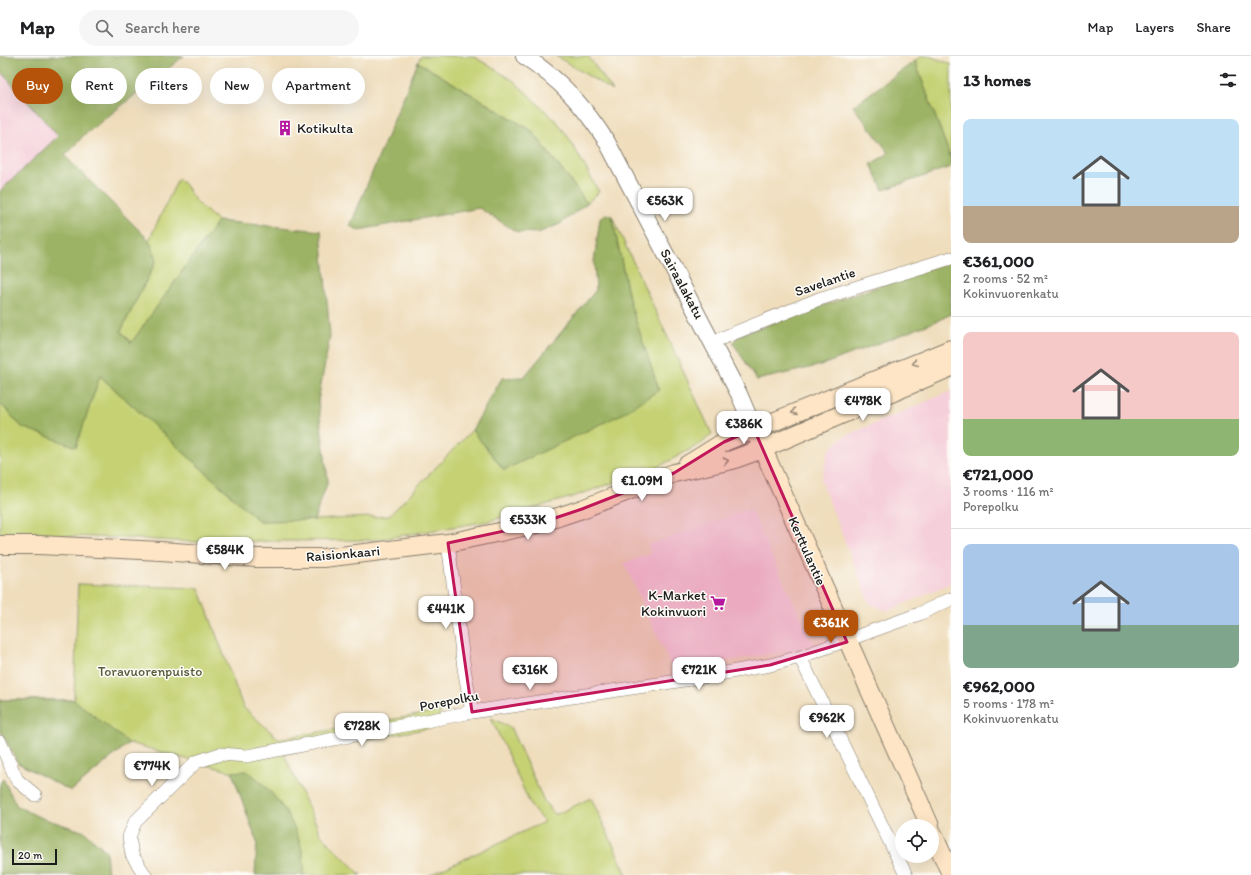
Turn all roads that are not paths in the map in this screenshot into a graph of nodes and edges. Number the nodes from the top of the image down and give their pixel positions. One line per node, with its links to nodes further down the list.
1 (524, 56): 3 (street, Sairaalakatu)
2 (951, 258): 3 (street, Savelantie)
3 (712, 342): 6 (street, Sairaalakatu)
4 (951, 349): 6 (main road, Raisionkaari, one-way to 6)
5 (951, 367): 7 (main road, Raisionkaari)
6 (754, 429): 7 (main road, Kerttulantie); 8 (main road, Raisionkaari)
7 (762, 449): 8 (main road, Raisionkaari, one-way to 7); 12 (main road, Kerttulantie)
8 (674, 473): 9 (main road, Raisionkaari)
9 (448, 543): 10 (main road, Raisionkaari); 14 (street)
10 (0, 545)
11 (951, 599): 12 (street, Porepolku)
12 (846, 642): 13 (street, Porepolku); 17 (main road, Kerttulantie)
13 (800, 657): 14 (street, Porepolku); 21 (street)
14 (472, 712): 20 (street, Porepolku)
15 (0, 742): 16 (street)
16 (35, 795)
17 (927, 819)
18 (939, 847): 19 (main road)
19 (951, 874)
20 (144, 875)
21 (906, 875)

